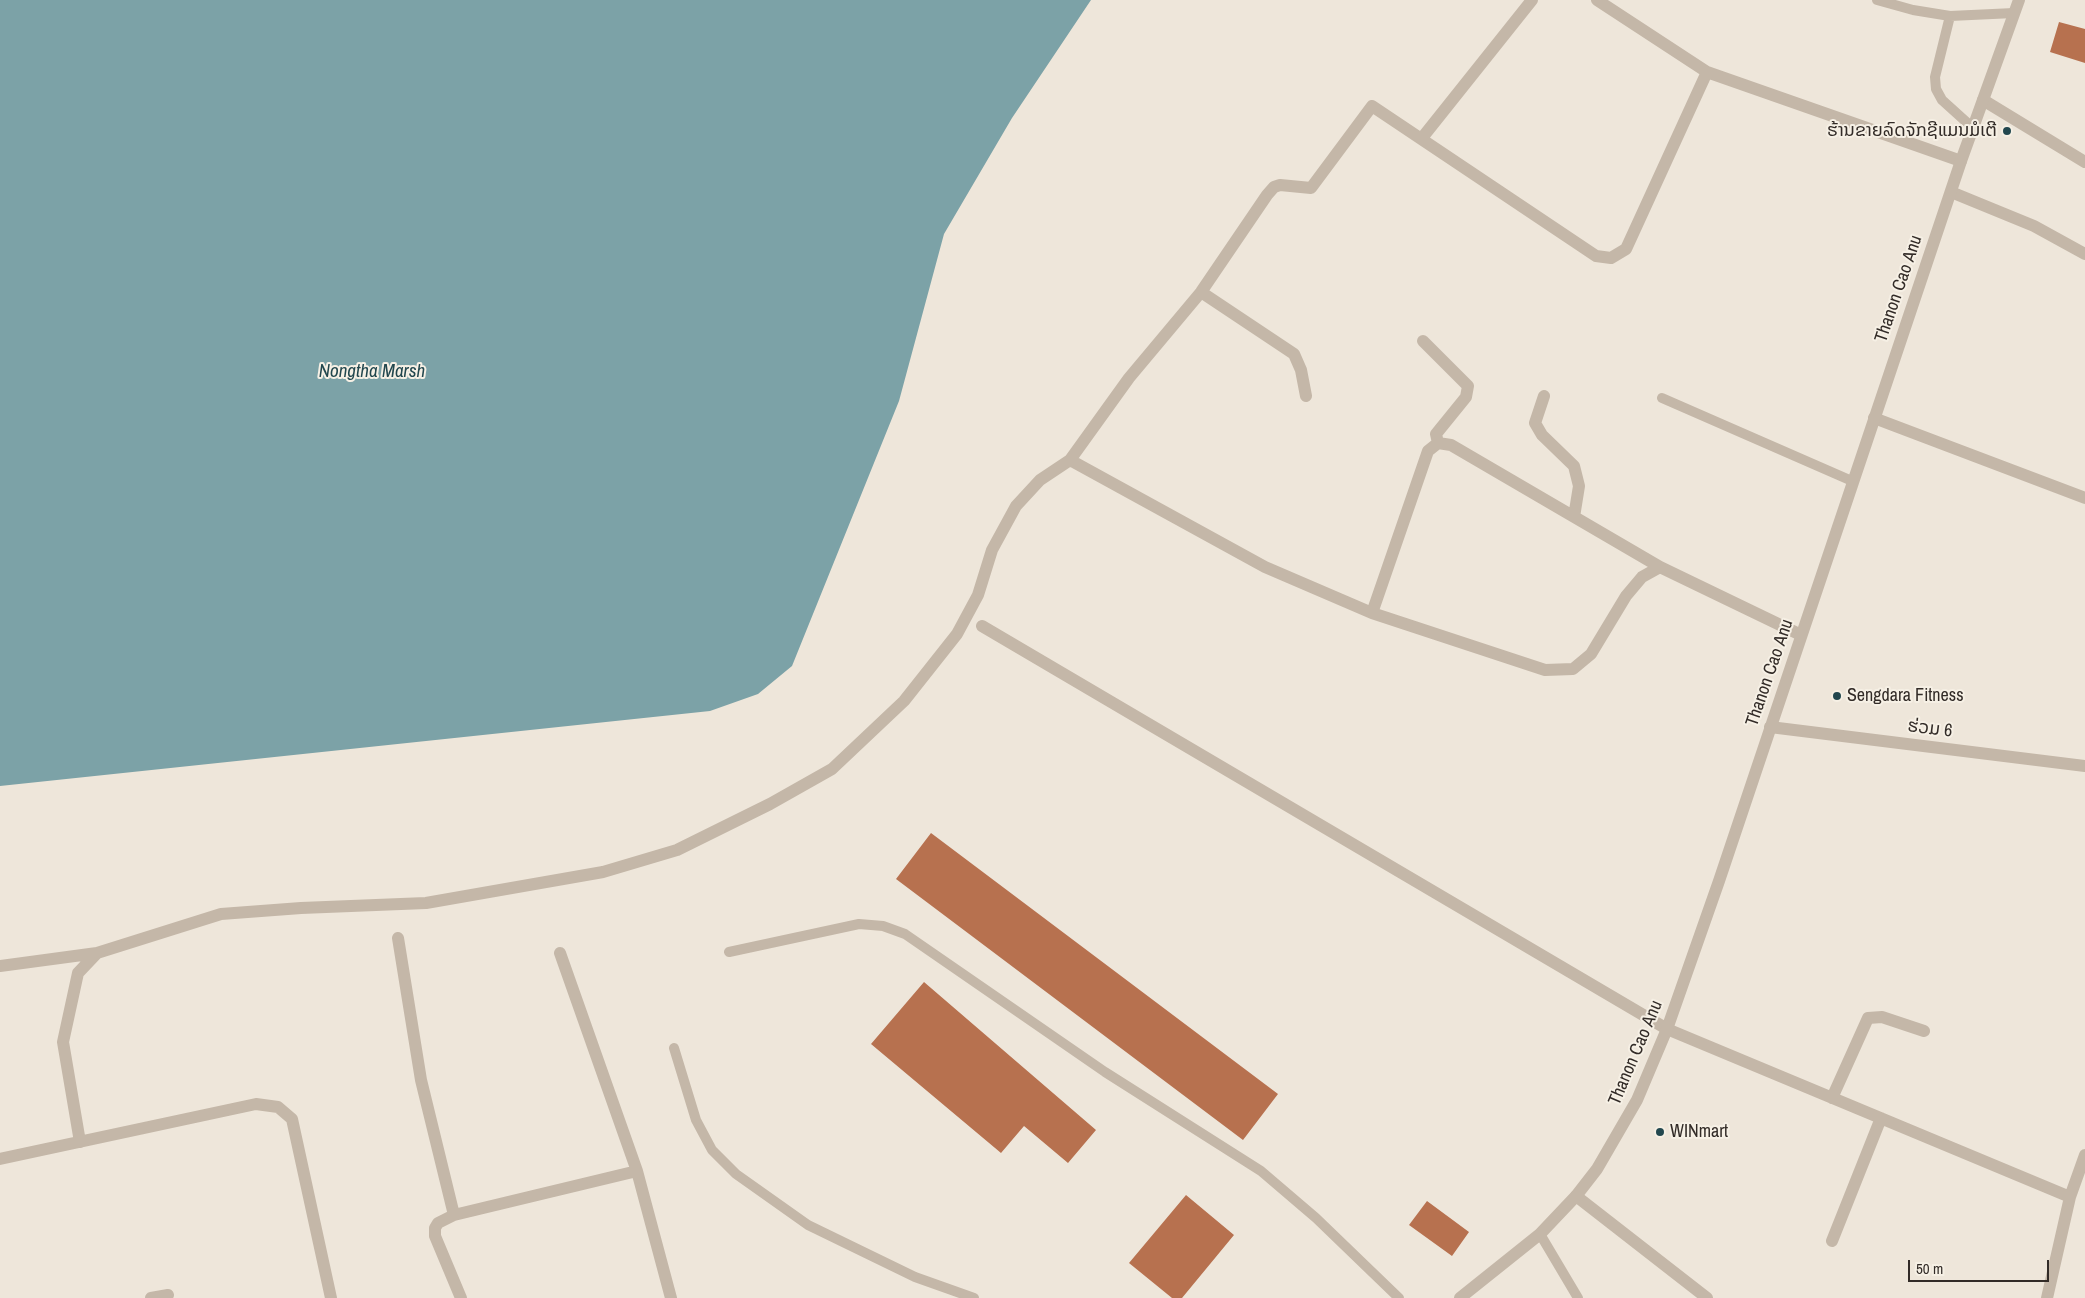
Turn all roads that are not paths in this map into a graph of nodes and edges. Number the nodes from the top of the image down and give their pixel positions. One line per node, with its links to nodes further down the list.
1 (1532, 0): 10 (street)
2 (1597, 0): 7 (street)
3 (1878, 0): 6 (lane)
4 (2019, 0): 5 (street, Thanon Cao Anu)
5 (2014, 13): 6 (lane); 8 (street, Thanon Cao Anu)
6 (1950, 16): 9 (lane)
7 (1707, 72): 10 (street); 11 (street)
8 (1983, 100): 9 (street, Thanon Cao Anu); 12 (street)
9 (1973, 128): 11 (street, Thanon Cao Anu)
10 (1422, 138): 15 (street)
11 (1961, 161): 13 (street, Thanon Cao Anu)
12 (2085, 162)
13 (1951, 192): 14 (street); 20 (street, Thanon Cao Anu)
14 (2085, 254)
15 (1202, 292): 17 (street); 22 (street)
16 (1423, 342): 21 (street)
17 (1306, 396)
18 (1544, 396): 25 (street)
19 (1662, 398): 23 (lane)
20 (1874, 418): 23 (street, Thanon Cao Anu); 24 (street)
21 (1438, 443): 25 (street); 27 (street)
22 (1070, 460): 27 (street); 34 (street)
23 (1852, 481): 29 (street, Thanon Cao Anu)
24 (2085, 498)
25 (1574, 517): 26 (street)
26 (1660, 568): 27 (street); 29 (street)
27 (1372, 613)
28 (982, 626): 37 (street)
29 (1801, 635): 30 (street, Thanon Cao Anu)
30 (1770, 727): 31 (street, ຮ່ວມ 6); 37 (street, Thanon Cao Anu)
31 (2085, 766)
32 (398, 938): 48 (street)
33 (729, 952): 57 (lane)
34 (97, 953): 36 (street); 42 (street)
35 (560, 953): 45 (street)
36 (0, 966)
37 (1667, 1029): 40 (street); 46 (street, Thanon Cao Anu)
38 (1924, 1031): 40 (street)
39 (674, 1048): 56 (lane)
40 (1832, 1098): 41 (street)
41 (1881, 1118): 47 (street); 50 (street)
42 (80, 1142): 44 (street); 53 (street)
43 (2085, 1155): 47 (street)
44 (0, 1159)
45 (637, 1171): 48 (street); 55 (street)
46 (1576, 1196): 49 (street, Thanon Cao Anu); 60 (street)
47 (2070, 1197): 61 (street)
48 (454, 1215): 54 (street)
49 (1540, 1234): 58 (street, Thanon Cao Anu); 59 (lane)
50 (1832, 1241)
51 (168, 1295): 52 (street)
52 (151, 1298)
53 (331, 1298)
54 (461, 1298)
55 (671, 1298)
56 (974, 1298)
57 (1399, 1298)
58 (1460, 1298)
59 (1578, 1298)
60 (1707, 1298)
61 (2047, 1298)

